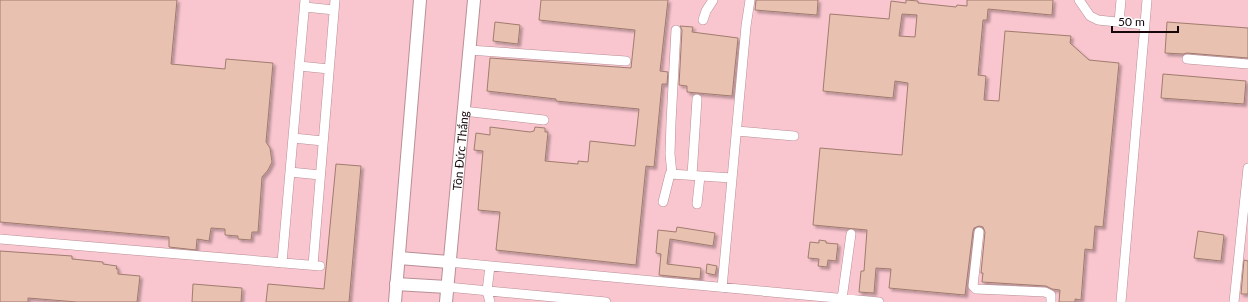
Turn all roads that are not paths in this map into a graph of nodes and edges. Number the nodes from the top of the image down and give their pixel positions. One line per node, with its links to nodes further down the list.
1 (335, 0): 10 (street)
2 (420, 0): 39 (main road)
3 (474, 0): 15 (main road, Tôn Đức Thắng)
4 (713, 0): 11 (street)
5 (750, 0): 24 (street)
6 (1079, 0): 12 (street)
7 (1120, 0): 12 (street)
8 (1147, 0): 13 (street)
9 (305, 4): 10 (street); 19 (street)
10 (334, 10): 20 (street)
11 (703, 20)
12 (1119, 22): 13 (street)
13 (1145, 25): 55 (street)
14 (676, 30): 30 (street)
15 (469, 50): 17 (street); 22 (main road, Tôn Đức Thắng)
16 (1187, 59): 18 (street)
17 (626, 61)
18 (1248, 64)
19 (300, 66): 20 (street); 26 (street)
20 (329, 69): 27 (street)
21 (697, 99): 32 (street)
22 (462, 111): 23 (street); 41 (main road, Tôn Đức Thắng)
23 (544, 120)
24 (737, 131): 25 (street); 33 (street)
25 (794, 136)
26 (293, 138): 27 (street); 29 (street)
27 (323, 141): 31 (street)
28 (1248, 168): 56 (street)
29 (290, 172): 31 (street); 40 (street)
30 (672, 174): 32 (street); 34 (street)
31 (320, 175): 40 (street)
32 (696, 175): 33 (street); 35 (street)
33 (732, 178): 45 (street)
34 (663, 202)
35 (697, 204)
36 (980, 232): 54 (street)
37 (851, 234): 48 (street)
38 (0, 239): 40 (street)
39 (399, 258): 41 (main road); 43 (main road)
40 (282, 262)
41 (449, 262): 42 (street); 44 (main road, Tôn Đức Thắng)
42 (490, 266): 45 (street); 46 (street)
43 (396, 284): 44 (main road); 49 (main road)
44 (447, 287): 46 (street); 50 (main road, Tôn Đức Thắng)
45 (722, 288): 47 (street)
46 (487, 291): 51 (street); 52 (street)
47 (816, 299): 48 (street)
48 (842, 299): 53 (street)
49 (395, 302)
50 (446, 302)
51 (490, 302)
52 (606, 302)
53 (879, 302)
54 (1051, 302)
55 (1121, 302)
56 (1234, 302)

